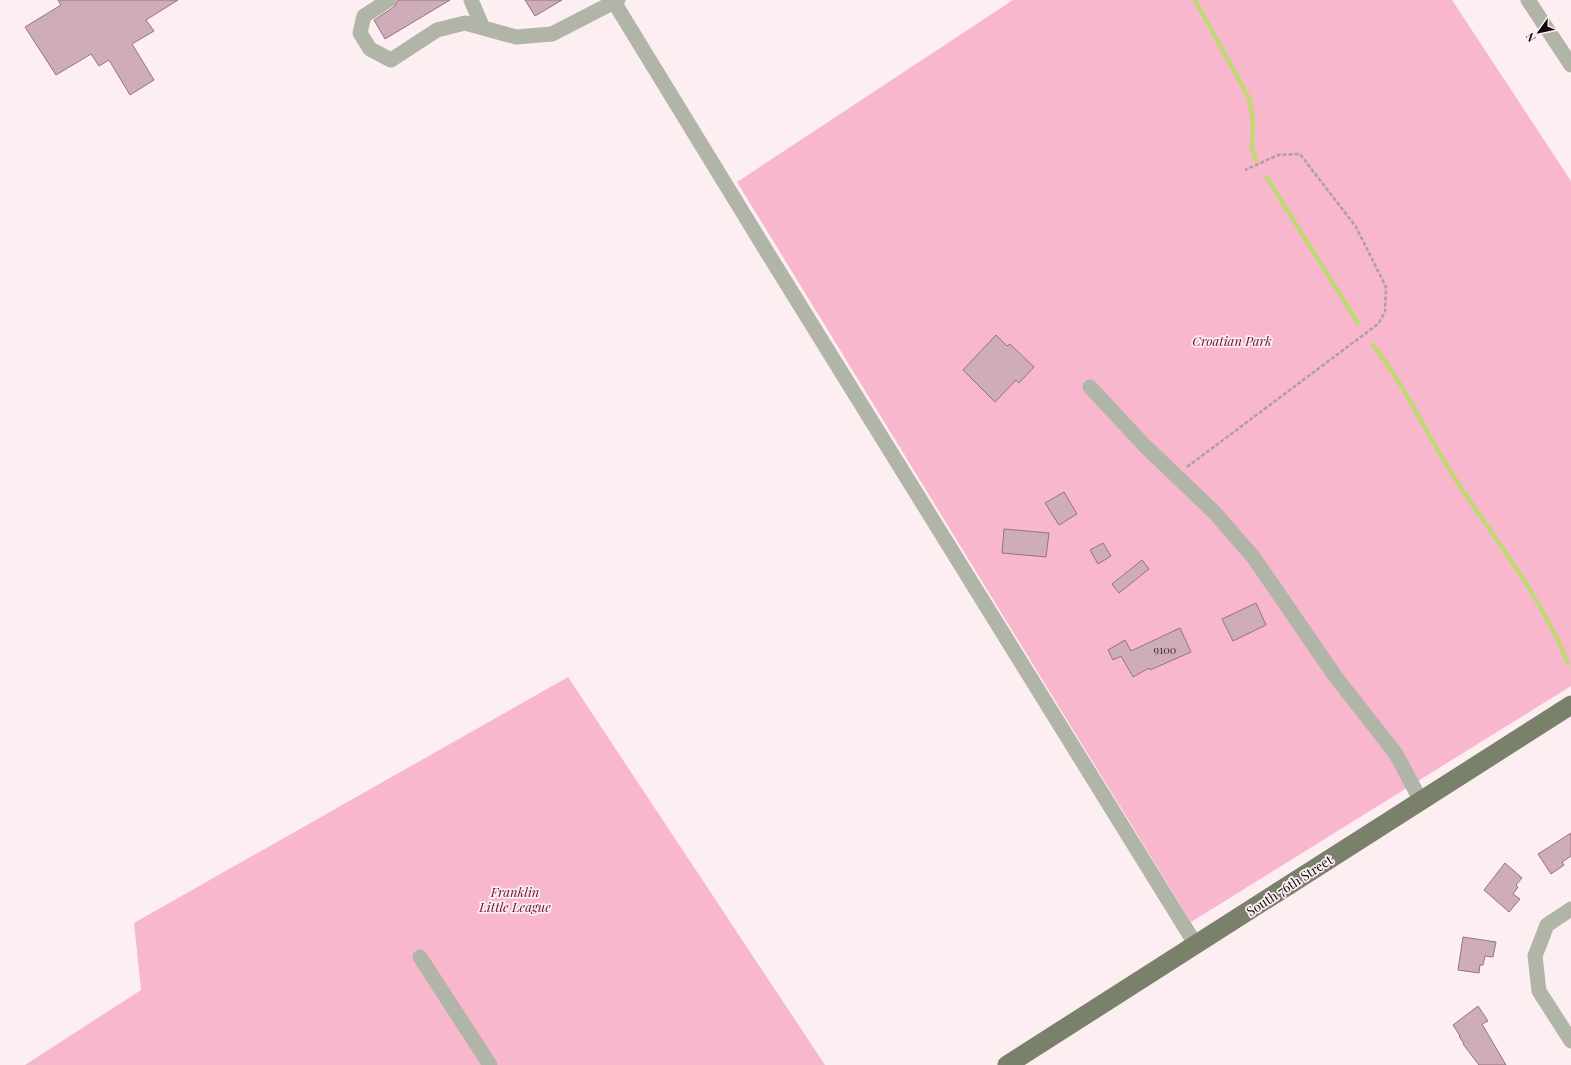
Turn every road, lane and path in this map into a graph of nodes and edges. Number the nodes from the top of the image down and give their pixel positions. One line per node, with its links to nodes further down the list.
1 (389, 0): 5 (street)
2 (471, 0): 5 (street)
3 (1528, 0): 6 (street)
4 (616, 1): 5 (street); 13 (street)
5 (483, 28)
6 (1571, 65)
7 (1245, 170): 9 (path)
8 (1090, 388): 9 (street)
9 (1176, 475): 11 (street)
10 (1571, 705): 11 (main road, South 76th Street)
11 (1421, 800): 13 (main road, South 76th Street)
12 (1571, 909): 15 (street)
13 (1196, 945): 17 (main road, South 76th Street)
14 (420, 957): 16 (street)
15 (1571, 1040)
16 (490, 1065)
17 (1007, 1065)

